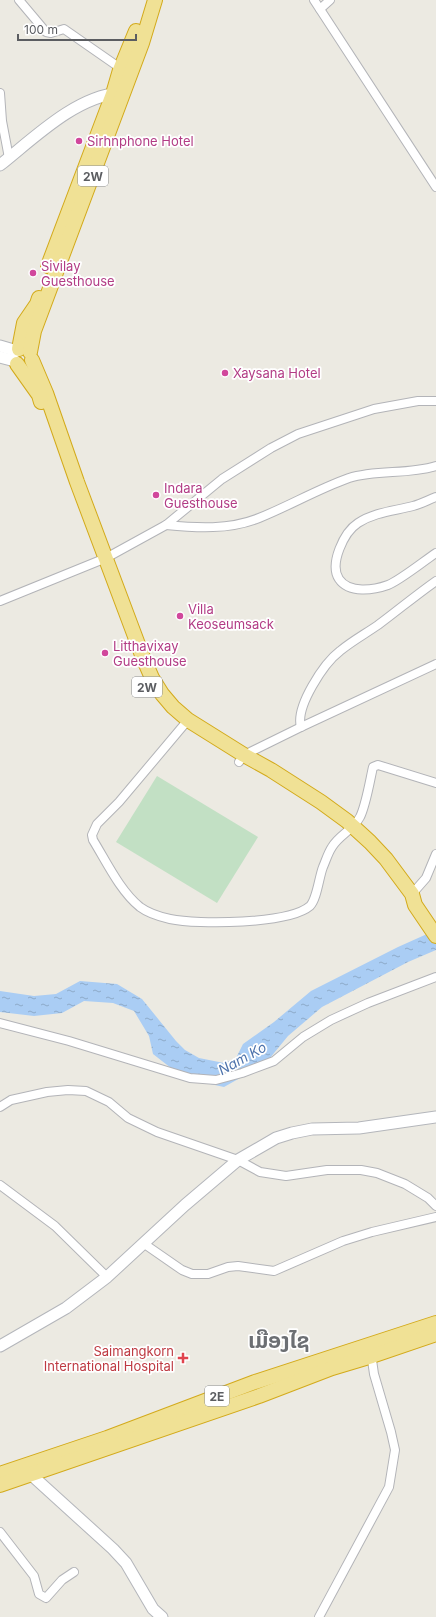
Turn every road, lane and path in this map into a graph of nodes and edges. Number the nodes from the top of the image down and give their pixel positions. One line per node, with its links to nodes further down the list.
1 (18, 0): 7 (street)
2 (146, 0): 7 (highway, 2W)
3 (155, 0): 7 (highway, 2W)
4 (314, 0): 6 (street)
5 (330, 0): 6 (street)
6 (320, 9): 11 (street)
7 (126, 71): 9 (highway, 2W)
8 (0, 93): 10 (street)
9 (118, 93): 10 (street); 13 (highway, 2W)
10 (4, 161)
11 (436, 187)
12 (0, 346): 13 (street)
13 (22, 356): 14 (street); 20 (highway, 2W)
14 (0, 357)
15 (436, 401): 18 (street)
16 (436, 466): 18 (street)
17 (436, 498): 19 (street)
18 (166, 525): 20 (street)
19 (436, 554)
20 (103, 559): 22 (street); 24 (highway, 2W)
21 (436, 581): 25 (street)
22 (0, 601)
23 (436, 664): 25 (street)
24 (185, 723): 26 (highway, 2W); 28 (street)
25 (301, 727): 26 (street)
26 (242, 759): 28 (highway, 2W)
27 (435, 781): 28 (street)
28 (351, 829): 30 (highway, 2W)
29 (436, 854): 30 (street)
30 (416, 904): 31 (highway, 2W)
31 (436, 936)
32 (436, 976): 33 (street)
33 (0, 1023)
34 (0, 1107): 36 (street)
35 (436, 1118): 36 (street)
36 (238, 1160): 38 (street); 40 (street)
37 (0, 1185): 41 (street)
38 (436, 1206)
39 (436, 1217): 40 (street)
40 (143, 1243): 41 (street)
41 (107, 1276): 44 (street)
42 (436, 1322): 45 (highway, 2E)
43 (436, 1334): 45 (highway, 2E)
44 (0, 1346)
45 (371, 1350): 46 (highway, 2E); 52 (street)
46 (27, 1471): 47 (highway, 2E); 48 (highway, 2E); 51 (street)
47 (0, 1474)
48 (0, 1485)
49 (0, 1532): 50 (street)
50 (74, 1572)
51 (162, 1617)
52 (319, 1617)

